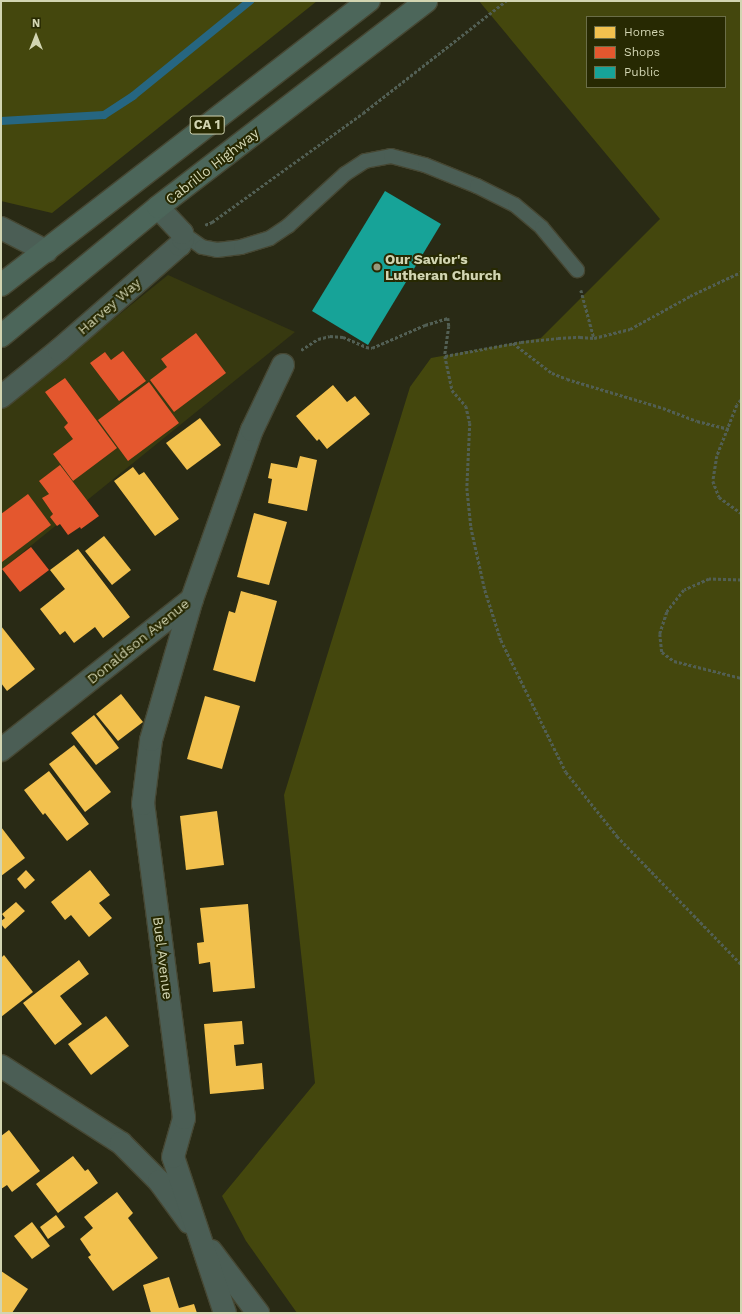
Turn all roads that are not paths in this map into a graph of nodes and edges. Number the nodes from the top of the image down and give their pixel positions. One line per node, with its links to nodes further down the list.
1 (369, 1): 6 (highway, CA 1)
2 (426, 1): 3 (highway, Cabrillo Highway / CA 1)
3 (158, 207): 5 (street); 9 (highway, Cabrillo Highway / CA 1)
4 (1, 228): 6 (street)
5 (182, 233): 7 (lane); 11 (street, Harvey Way)
6 (46, 250): 8 (highway, CA 1)
7 (577, 270)
8 (1, 285)
9 (1, 336)
10 (283, 365): 12 (street, Donaldson Avenue)
11 (1, 397)
12 (192, 599): 13 (street, Donaldson Avenue); 15 (street, Buel Avenue)
13 (1, 750)
14 (1, 1066): 15 (street)
15 (201, 1238): 16 (street, Buel Avenue); 17 (street)
16 (225, 1313)
17 (258, 1313)

